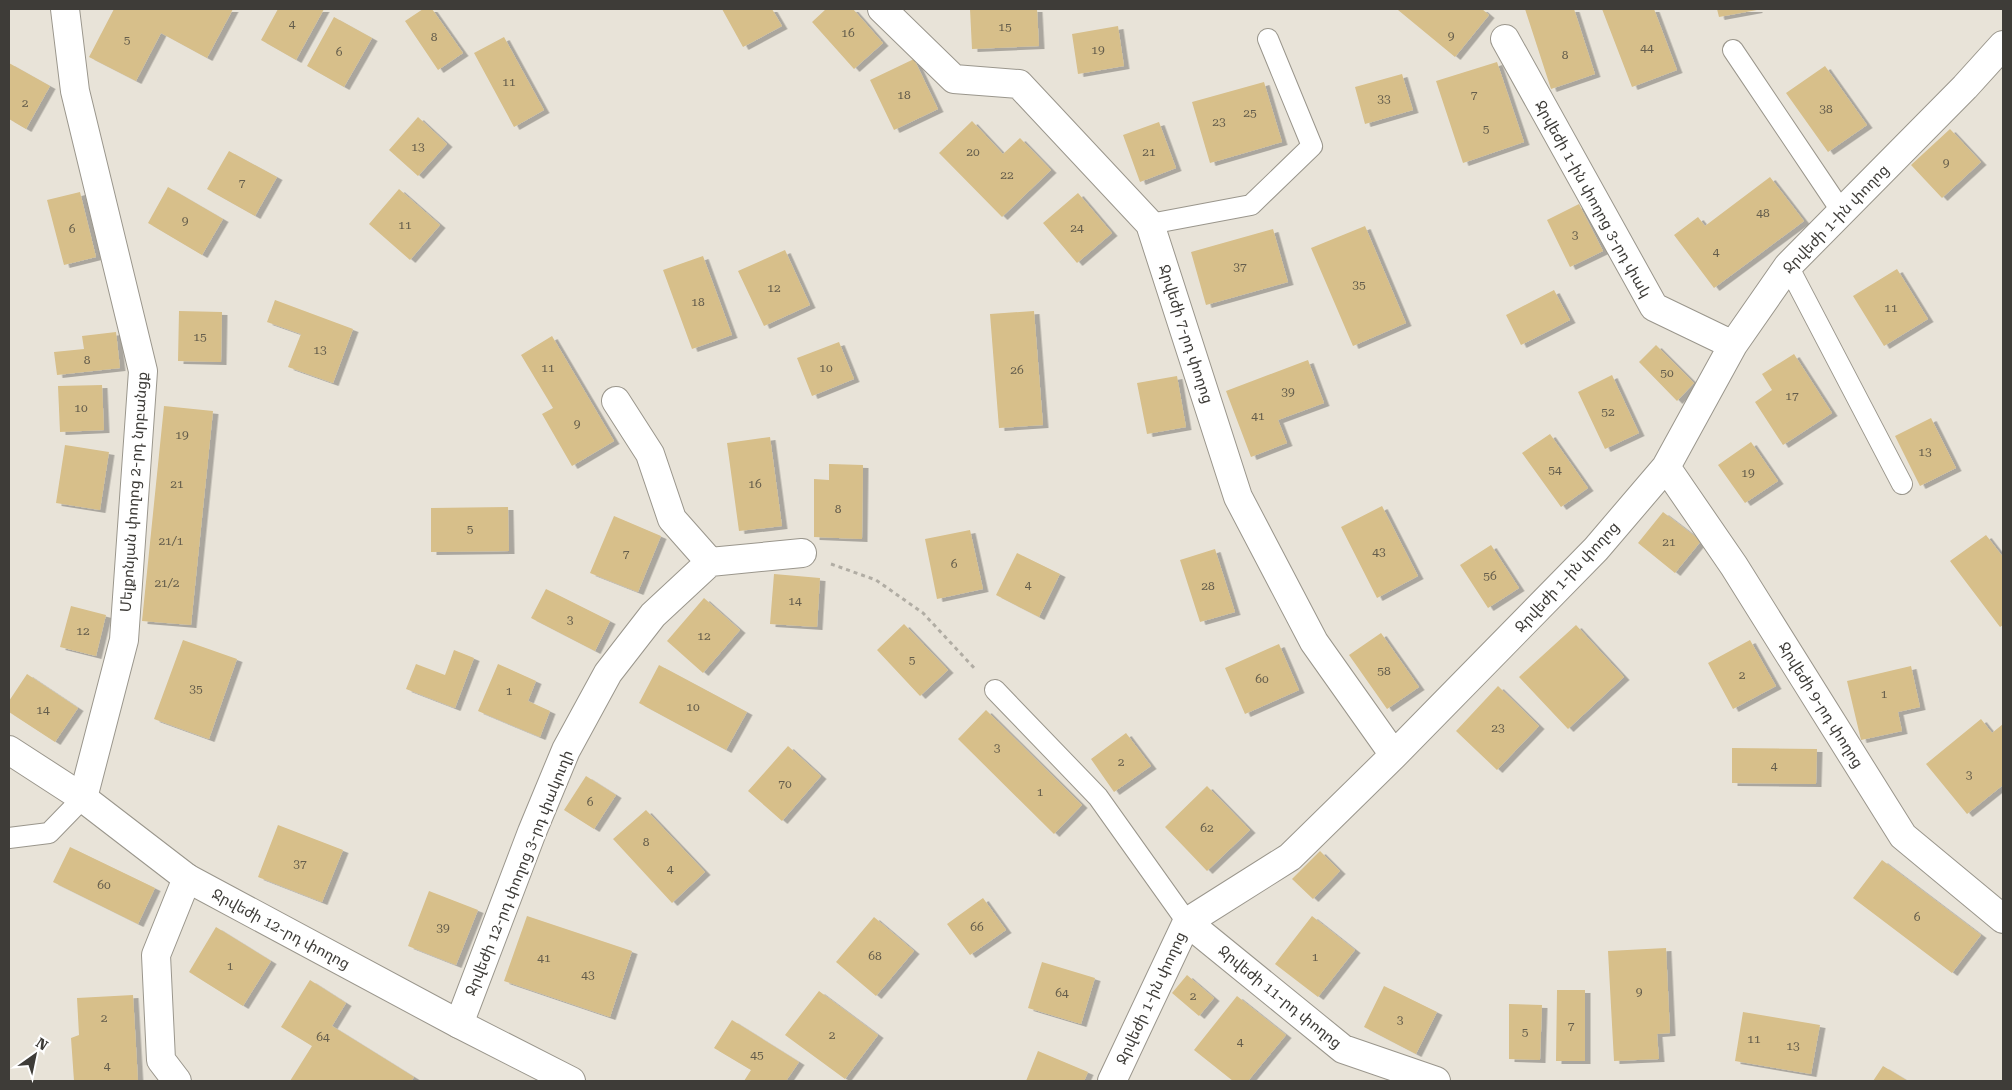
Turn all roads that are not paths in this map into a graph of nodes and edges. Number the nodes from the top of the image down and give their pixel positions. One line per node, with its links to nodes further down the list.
1 (66, 9): 19 (street, Մելքոնյան փողոց 2-րդ նրբանցք)
2 (882, 9): 8 (street, Ջրվեժի 7-րդ փողոց)
3 (1268, 39): 8 (lane)
4 (1504, 39): 10 (street, Ջրվեժի 1-ին փողոց 3-րդ փակ)
5 (2003, 45): 7 (street, Ջրվեժի 1-ին փողոց)
6 (1732, 50): 7 (lane)
7 (1842, 212): 9 (street, Ջրվեժի 1-ին փողոց)
8 (1150, 224): 18 (street, Ջրվեժի 7-րդ փողոց)
9 (1788, 266): 10 (street, Ջրվեժի 1-ին փողոց); 13 (lane)
10 (1733, 345): 12 (street, Ջրվեժի 1-ին փողոց)
11 (616, 401): 15 (street)
12 (1666, 467): 18 (street, Ջրվեժի 1-ին փողոց); 22 (street, Ջրվեժի 9-րդ փողոց)
13 (1902, 484)
14 (802, 553): 15 (street)
15 (710, 562): 24 (street, Ջրվեժի 12-րդ փողոց 3-րդ փակուղի)
16 (995, 690): 23 (lane)
17 (9, 750): 19 (street, Ջրվեժի 12-րդ փողոց)
18 (1394, 755): 23 (street, Ջրվեժի 1-ին փողոց)
19 (83, 798): 20 (lane); 21 (street, Ջրվեժի 12-րդ փողոց)
20 (9, 838)
21 (187, 878): 24 (street, Ջրվեժի 12-րդ փողոց); 25 (street)
22 (2003, 919)
23 (1187, 922): 27 (street, Ջրվեժի 1-ին փողոց); 28 (street, Ջրվեժի 11-րդ փողոց)
24 (459, 1024): 26 (street, Ջրվեժի 12-րդ փողոց)
25 (178, 1081)
26 (570, 1081)
27 (1112, 1081)
28 (1436, 1081)

